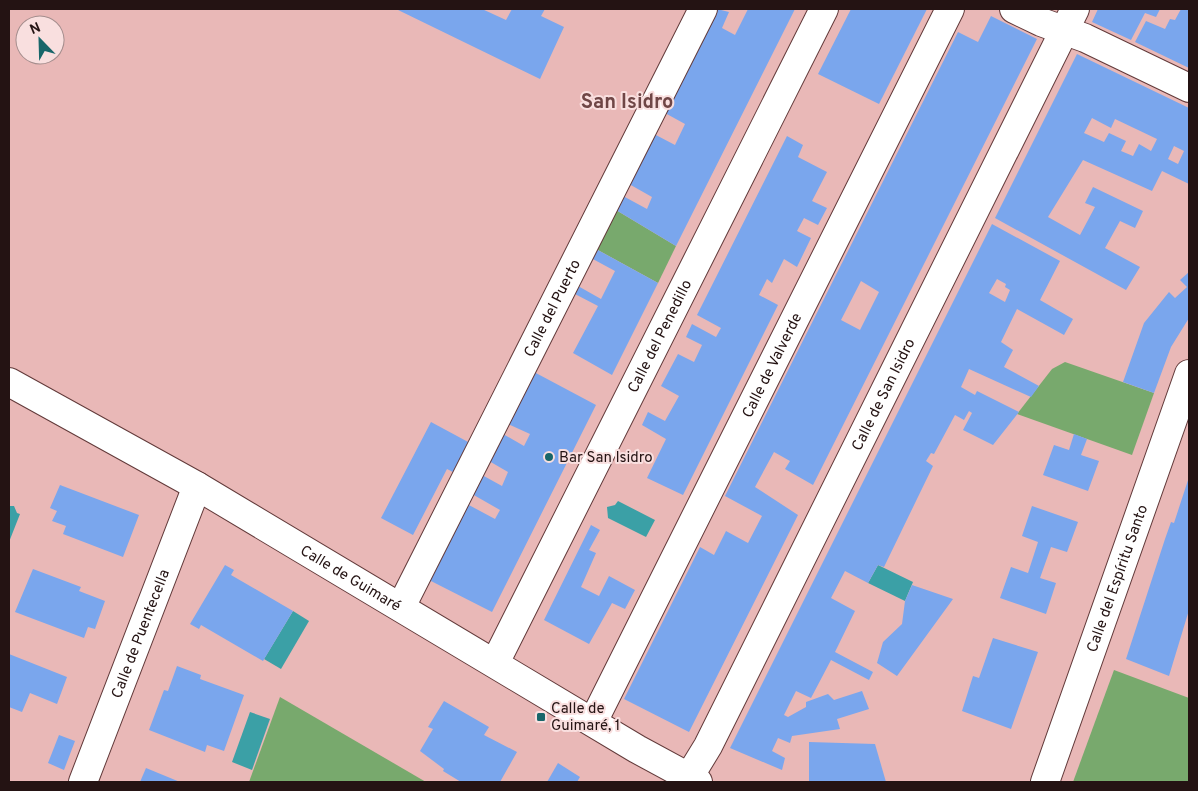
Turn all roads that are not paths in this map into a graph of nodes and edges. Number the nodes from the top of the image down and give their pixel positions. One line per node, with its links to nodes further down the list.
1 (703, 9): 10 (street, Calle del Puerto)
2 (824, 9): 11 (street, Calle del Penedillo)
3 (950, 9): 12 (street, Calle de Valverde)
4 (1014, 9): 5 (street)
5 (1070, 20): 6 (street); 13 (street, Calle de San Isidro)
6 (1189, 88)
7 (1189, 374): 15 (street, Calle del Espíritu Santo)
8 (9, 382): 9 (street, Calle de Guimaré)
9 (197, 486): 10 (street, Calle de Guimaré); 14 (street, Calle de Puentecella)
10 (401, 607): 11 (street, Calle de Guimaré)
11 (496, 664): 12 (street, Calle de Guimaré)
12 (593, 722): 13 (street, Calle de Guimaré)
13 (691, 781)
14 (83, 782)
15 (1045, 782)

